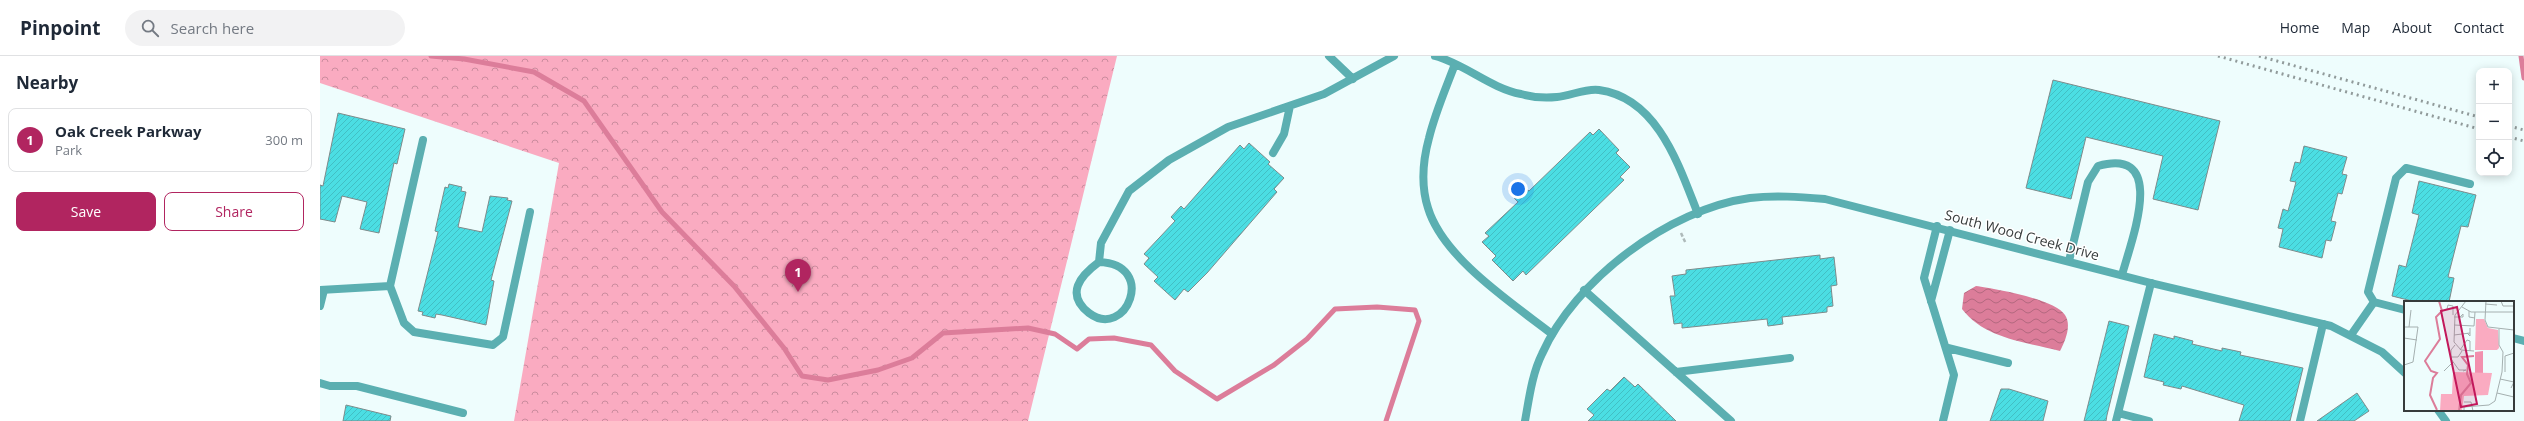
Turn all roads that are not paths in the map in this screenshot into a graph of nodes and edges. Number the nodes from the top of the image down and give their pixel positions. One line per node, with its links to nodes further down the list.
1 (1329, 56): 5 (street)
2 (1394, 56): 5 (street)
3 (1435, 56): 4 (street)
4 (1455, 64): 11 (street); 26 (street)
5 (1353, 79): 6 (street)
6 (1290, 106): 8 (street); 15 (street)
7 (423, 140): 18 (street)
8 (1274, 153)
9 (2470, 184): 22 (street)
10 (530, 212): 18 (street)
11 (1698, 214): 12 (street, South Wood Creek Drive); 20 (street, South Wood Creek Drive)
12 (1937, 226): 13 (street, South Wood Creek Drive); 21 (street)
13 (1950, 230): 14 (street, South Wood Creek Drive); 21 (street)
14 (2069, 261): 16 (street, South Wood Creek Drive); 16 (street)
15 (1099, 262): 15 (street)
16 (2122, 275): 17 (street, South Wood Creek Drive)
17 (2151, 283): 25 (street, South Wood Creek Drive); 38 (street)
18 (390, 286): 19 (street)
19 (321, 289): 23 (street)
20 (1584, 290): 26 (street, South Wood Creek Drive); 33 (street)
21 (1931, 302): 30 (street)
22 (2374, 302): 24 (street); 27 (street)
23 (320, 306)
24 (2404, 310)
25 (2323, 324): 27 (street, South Wood Creek Drive); 43 (street)
26 (1552, 334): 39 (street, South Wood Creek Drive)
27 (2351, 335): 34 (street, South Wood Creek Drive)
28 (2514, 338): 29 (street)
29 (2524, 341)
30 (1948, 348): 32 (street); 41 (street)
31 (1790, 358): 33 (street)
32 (2008, 363)
33 (1676, 372): 40 (street)
34 (2404, 372)
35 (320, 383): 37 (street)
36 (2439, 411): 44 (street)
37 (463, 413)
38 (2117, 417): 42 (street)
39 (1525, 421)
40 (1731, 421)
41 (1943, 421)
42 (2149, 421)
43 (2300, 421)
44 (2446, 421)

